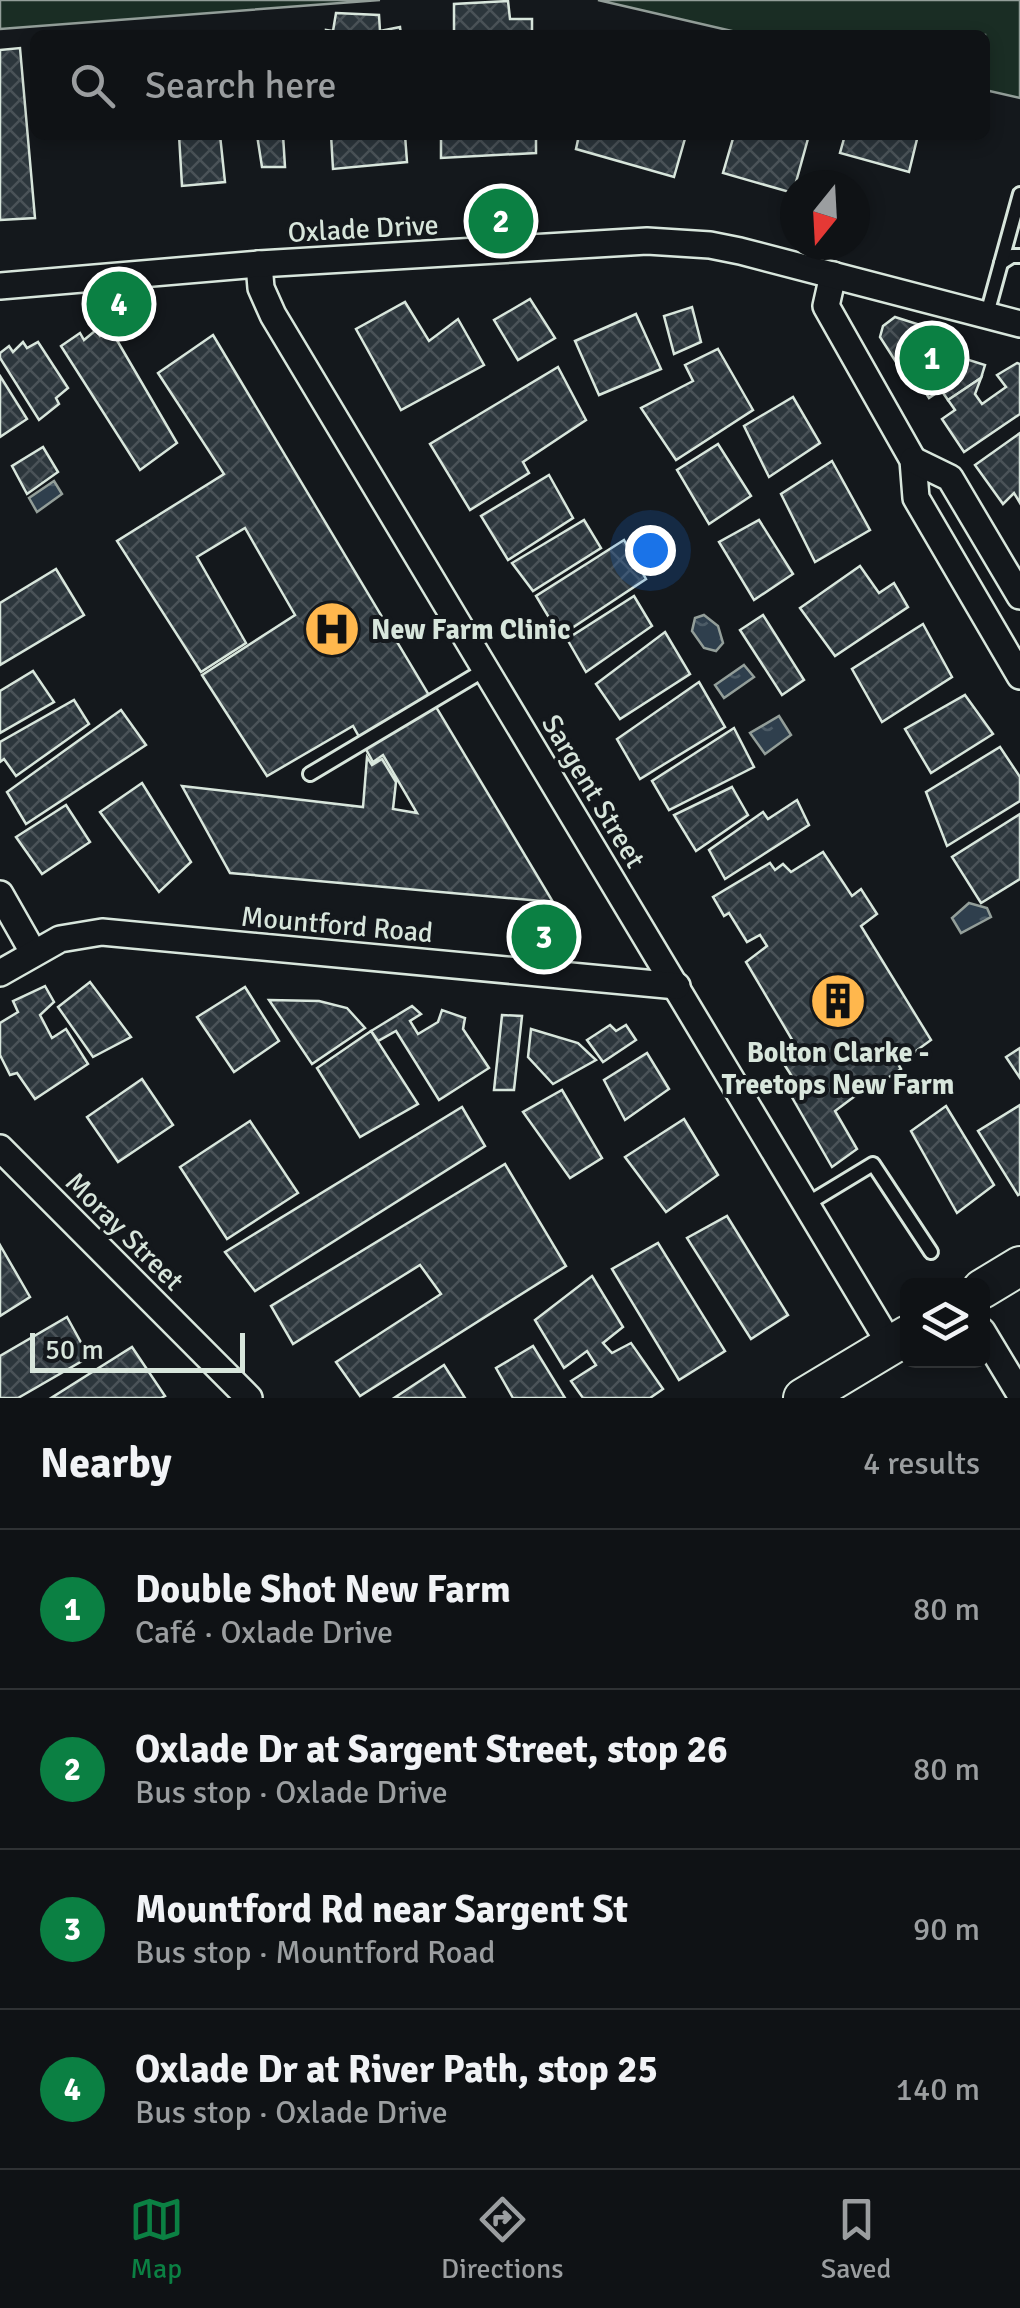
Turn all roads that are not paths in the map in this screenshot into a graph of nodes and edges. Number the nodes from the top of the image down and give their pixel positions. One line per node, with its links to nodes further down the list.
1 (1020, 194): 3 (lane)
2 (1020, 256): 3 (lane)
3 (1001, 263): 7 (lane)
4 (259, 264): 5 (street, Oxlade Drive); 6 (street, Oxlade Drive); 11 (street, Sargent Street)
5 (832, 275): 7 (street, Oxlade Drive); 9 (street)
6 (0, 286)
7 (986, 314): 8 (street, Oxlade Drive)
8 (1020, 324)
9 (913, 460): 10 (street); 12 (street)
10 (1020, 596)
11 (486, 669): 13 (lane); 17 (street, Sargent Street)
12 (1020, 676)
13 (310, 774)
14 (0, 894): 15 (street)
15 (33, 952): 16 (street, Mountford Road); 17 (street, Mountford Road)
16 (0, 972)
17 (677, 986): 19 (street, Sargent Street)
18 (0, 1148): 26 (street, Moray Street)
19 (806, 1204): 20 (lane); 23 (street, Sargent Street)
20 (930, 1252)
21 (1020, 1266): 22 (street)
22 (990, 1284)
23 (899, 1340): 27 (street)
24 (990, 1344): 25 (street)
25 (1020, 1394)
26 (249, 1398)
27 (803, 1398)

